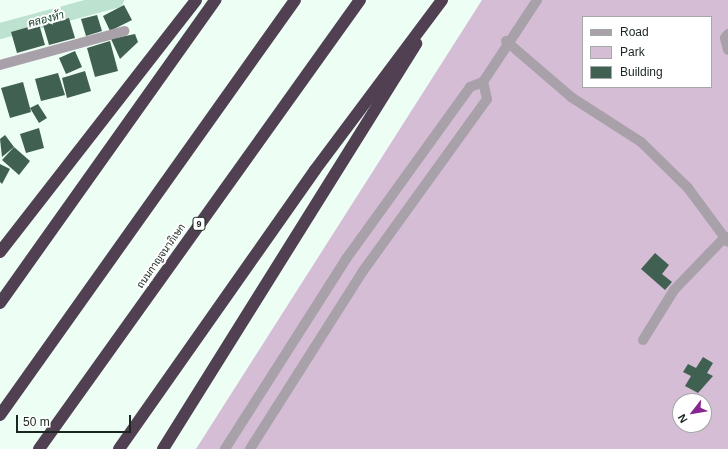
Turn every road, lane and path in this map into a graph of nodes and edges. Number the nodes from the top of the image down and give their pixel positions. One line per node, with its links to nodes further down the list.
1 (196, 0): 15 (highway)
2 (215, 0): 16 (highway)
3 (295, 0): 18 (highway)
4 (360, 0): 19 (highway, ถนนกาญจนาภิเษก / 9)
5 (442, 0): 7 (highway)
6 (537, 0): 10 (street)
7 (426, 23): 20 (highway); 21 (highway)
8 (124, 31): 12 (street)
9 (728, 34): 11 (street)
10 (506, 41): 13 (street); 14 (street)
11 (728, 50)
12 (0, 65)
13 (483, 82): 22 (street); 23 (street)
14 (727, 239): 17 (street)
15 (0, 252)
16 (0, 303)
17 (643, 340)
18 (0, 415)
19 (39, 449)
20 (119, 449)
21 (163, 449)
22 (225, 449)
23 (250, 449)

